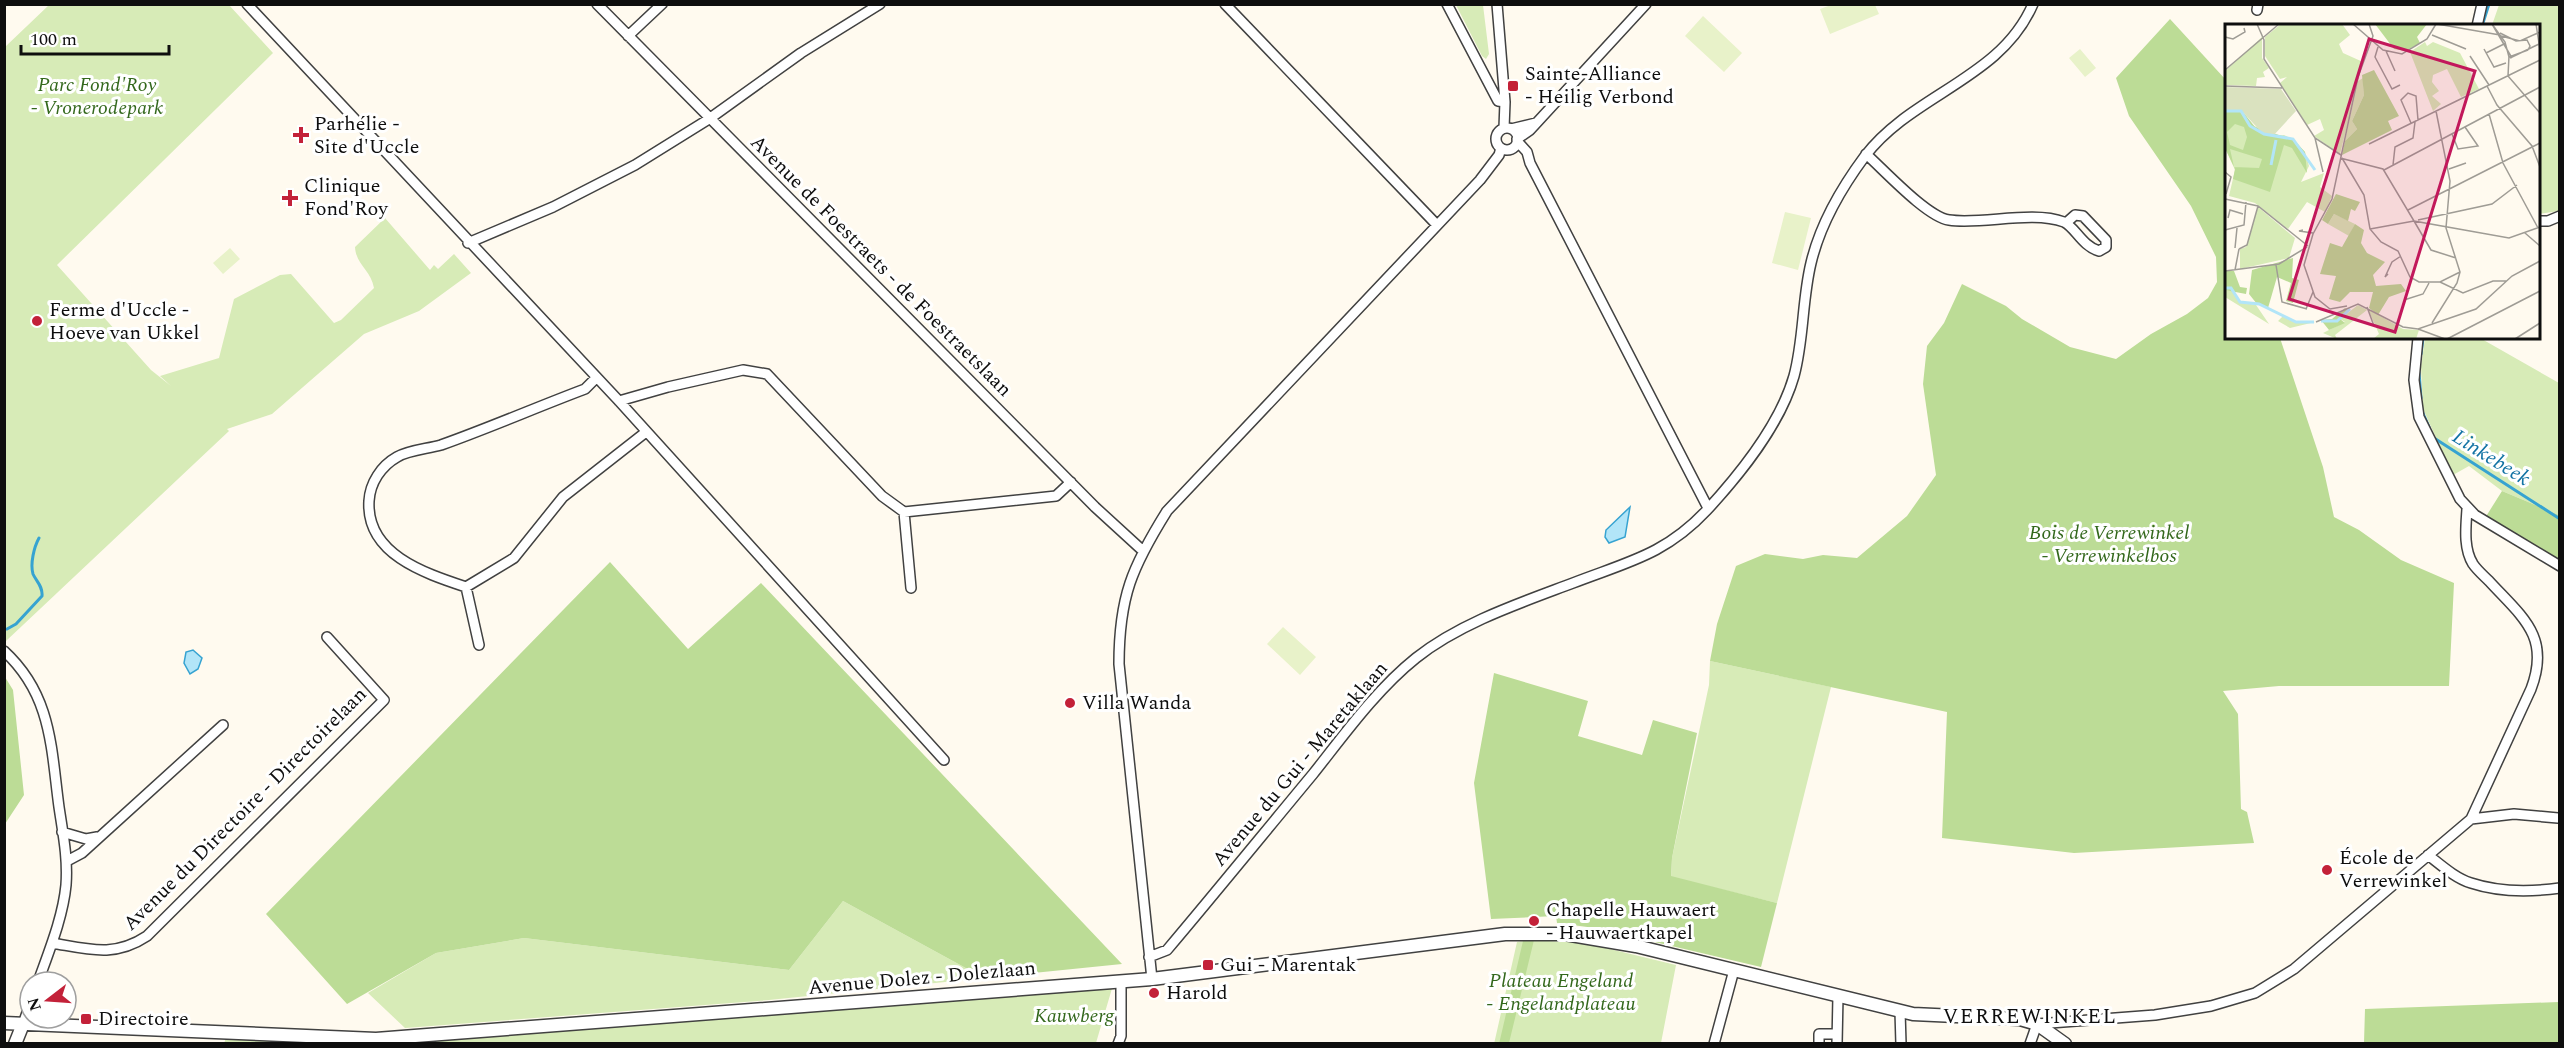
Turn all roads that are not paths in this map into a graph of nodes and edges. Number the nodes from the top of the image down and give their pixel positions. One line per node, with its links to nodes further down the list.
1 (247, 4): 25 (street)
2 (597, 4): 12 (street, Avenue de Foestraets - de Foestraetslaan)
3 (662, 4): 12 (street)
4 (880, 4): 14 (street)
5 (1225, 4): 24 (street)
6 (1447, 4): 13 (street)
7 (1497, 4): 13 (street)
8 (1646, 4): 15 (street)
9 (2033, 4): 19 (street, Avenue du Gui - Maretaklaan)
10 (2482, 4): 11 (street)
11 (2477, 24)
12 (628, 36): 14 (street, Avenue de Foestraets - de Foestraetslaan)
13 (1505, 102): 16 (street)
14 (709, 119): 25 (street); 30 (street, Avenue de Foestraets - de Foestraetslaan)
15 (1536, 123): 16 (street); 17 (street)
16 (1508, 129): 17 (street); 18 (street)
17 (1517, 140): 18 (street); 20 (street)
18 (1505, 149): 20 (street); 24 (street)
19 (1866, 154): 23 (street); 31 (street, Avenue du Gui - Maretaklaan)
20 (1530, 163): 31 (street)
21 (2559, 216): 22 (street)
22 (2540, 221)
23 (2066, 223)
24 (1437, 225): 34 (street)
25 (468, 243): 27 (street)
26 (2418, 339): 32 (street)
27 (596, 378): 28 (street); 36 (street)
28 (619, 402): 29 (street); 33 (street)
29 (646, 432): 36 (street); 42 (street)
30 (1071, 482): 33 (street); 34 (street, Avenue de Foestraets - de Foestraetslaan)
31 (1708, 508): 51 (street, Avenue du Gui - Maretaklaan)
32 (2467, 509): 35 (street); 44 (street, Avenue Dolez - Dolezlaan)
33 (904, 512): 37 (street)
34 (1142, 550): 51 (street)
35 (2559, 566)
36 (466, 587): 39 (street)
37 (911, 588)
38 (327, 637): 50 (street, Avenue du Directoire - Directoirelaan)
39 (479, 645)
40 (4, 651): 45 (street)
41 (223, 724): 46 (street)
42 (944, 760)
43 (2558, 818): 44 (street)
44 (2471, 819): 47 (street, Avenue Dolez - Dolezlaan)
45 (62, 832): 46 (street); 48 (street)
46 (97, 837): 48 (street)
47 (2428, 855): 49 (street); 58 (street, Avenue Dolez - Dolezlaan)
48 (67, 861): 50 (street)
49 (2559, 888)
50 (52, 943): 52 (street)
51 (1149, 957): 54 (street)
52 (42, 970)
53 (1734, 970): 54 (street, Avenue Dolez - Dolezlaan); 56 (street, Avenue Dolez - Dolezlaan); 62 (street)
54 (1152, 979): 55 (street, Avenue Dolez - Dolezlaan)
55 (1121, 981): 59 (street, Avenue Dolez - Dolezlaan); 61 (street)
56 (1838, 996): 57 (street, Avenue Dolez - Dolezlaan); 60 (street)
57 (1900, 1011): 58 (street, Avenue Dolez - Dolezlaan); 64 (street)
58 (2037, 1024): 65 (street); 66 (street)
59 (78, 1026)
60 (1837, 1039): 63 (street)
61 (1118, 1044)
62 (1714, 1044)
63 (1818, 1044)
64 (1901, 1044)
65 (2030, 1044)
66 (2065, 1044)

